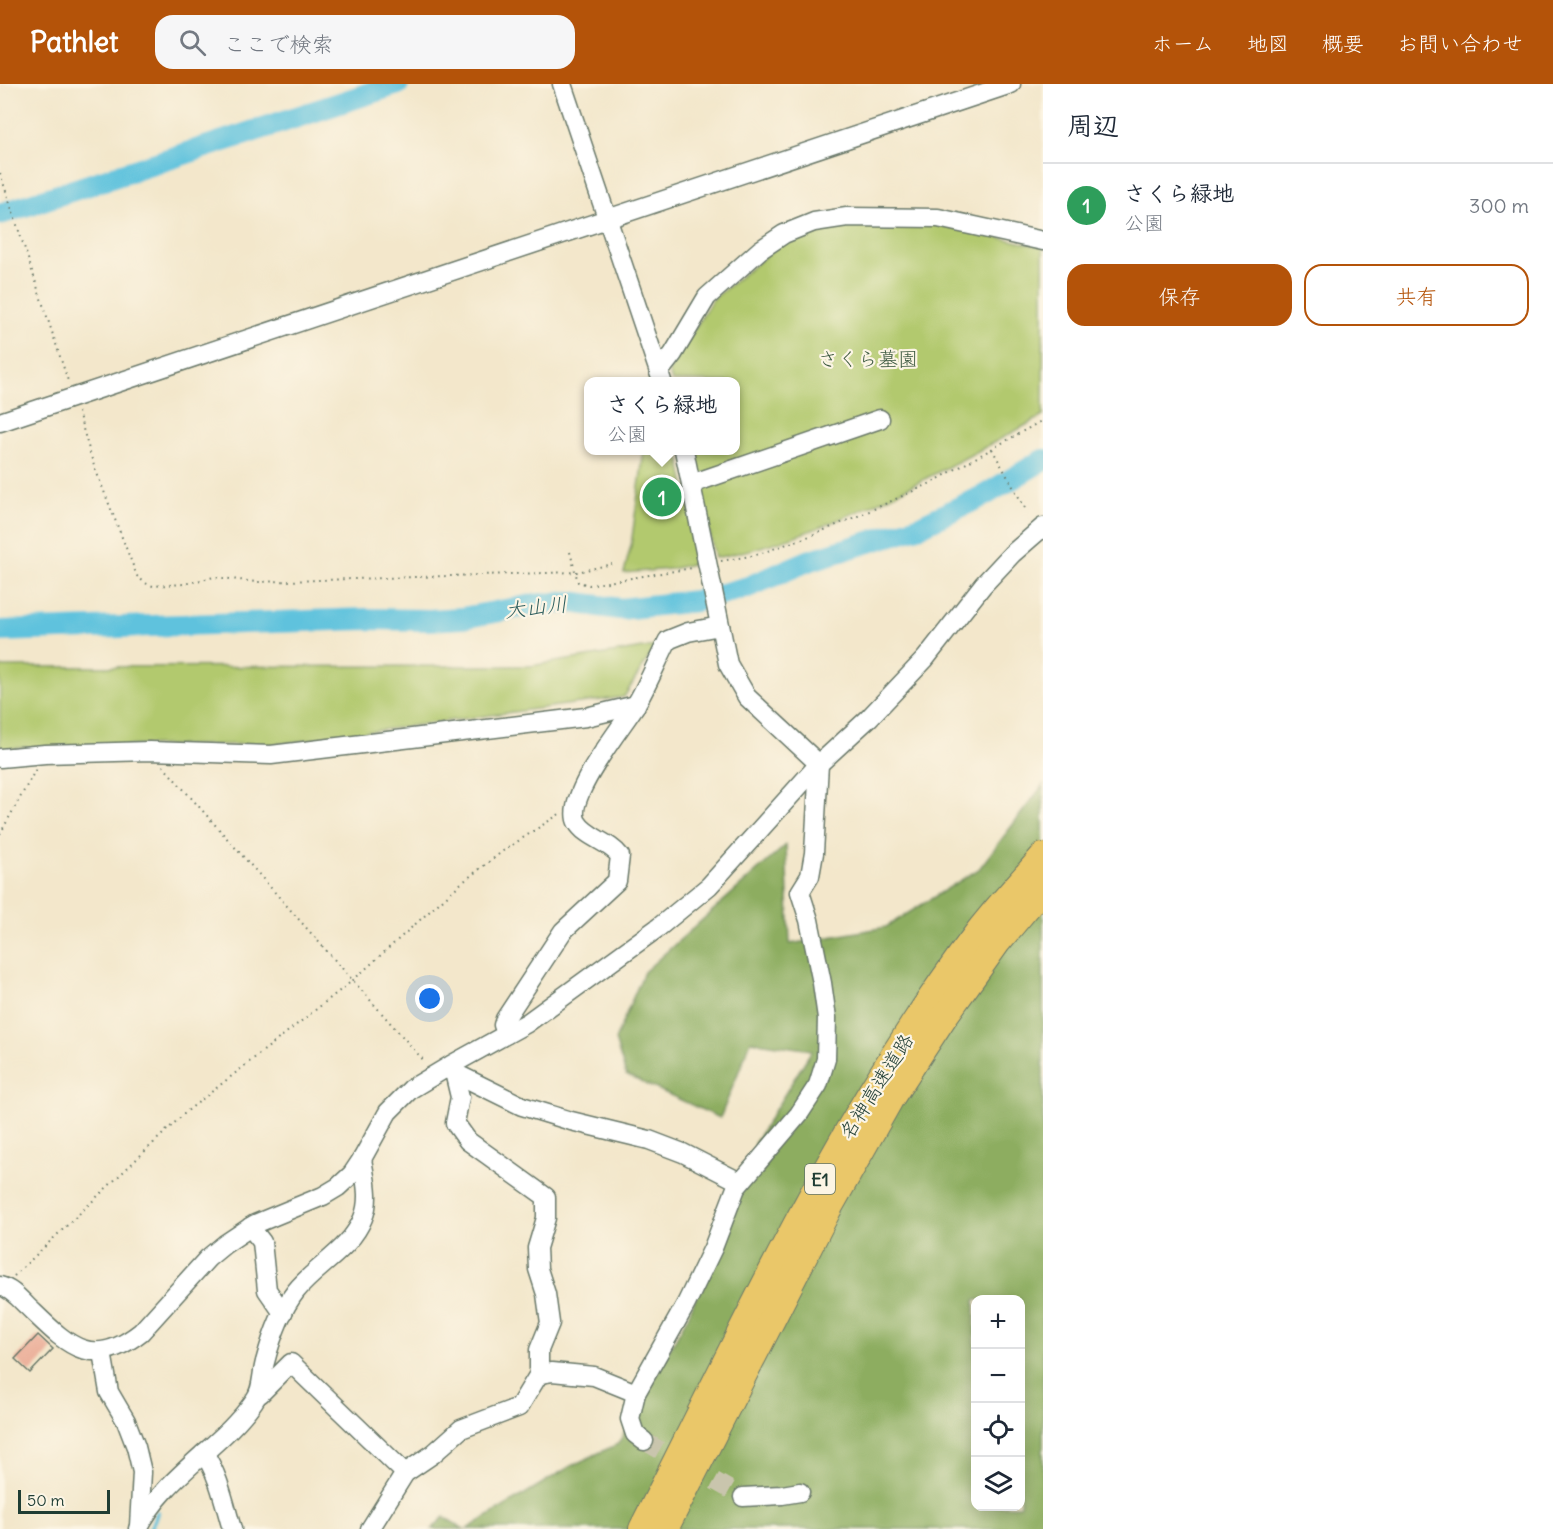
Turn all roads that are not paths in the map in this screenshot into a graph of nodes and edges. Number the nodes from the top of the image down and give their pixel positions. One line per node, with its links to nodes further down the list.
1 (562, 84): 3 (street)
2 (1011, 84): 3 (street)
3 (607, 219): 5 (street); 7 (street)
4 (1043, 241): 5 (street)
5 (660, 377)
6 (880, 420): 9 (street)
7 (0, 422)
8 (685, 455): 9 (street)
9 (691, 484): 11 (street)
10 (1043, 527): 14 (street)
11 (719, 624): 12 (street); 14 (street)
12 (636, 705): 13 (street); 17 (street)
13 (0, 758)
14 (819, 764): 17 (street); 20 (street)
15 (1043, 856): 36 (highway, 名神高速道路 / E1)
16 (1043, 888): 37 (highway, 名神高速道路 / E1)
17 (507, 1034): 18 (street)
18 (445, 1071): 19 (street); 20 (street); 25 (street)
19 (362, 1159): 21 (street); 23 (street)
20 (740, 1182): 26 (street)
21 (250, 1227): 23 (street); 24 (street)
22 (1, 1285): 24 (street)
23 (283, 1313): 27 (street)
24 (102, 1352): 33 (street)
25 (539, 1374): 26 (street); 30 (street)
26 (636, 1393): 28 (street)
27 (256, 1399): 29 (street); 30 (street)
28 (644, 1441)
29 (204, 1453): 33 (street); 34 (street)
30 (405, 1473): 35 (street)
31 (800, 1492): 32 (street)
32 (743, 1497)
33 (139, 1528)
34 (231, 1529)
35 (370, 1529)
36 (642, 1529)
37 (665, 1529)

